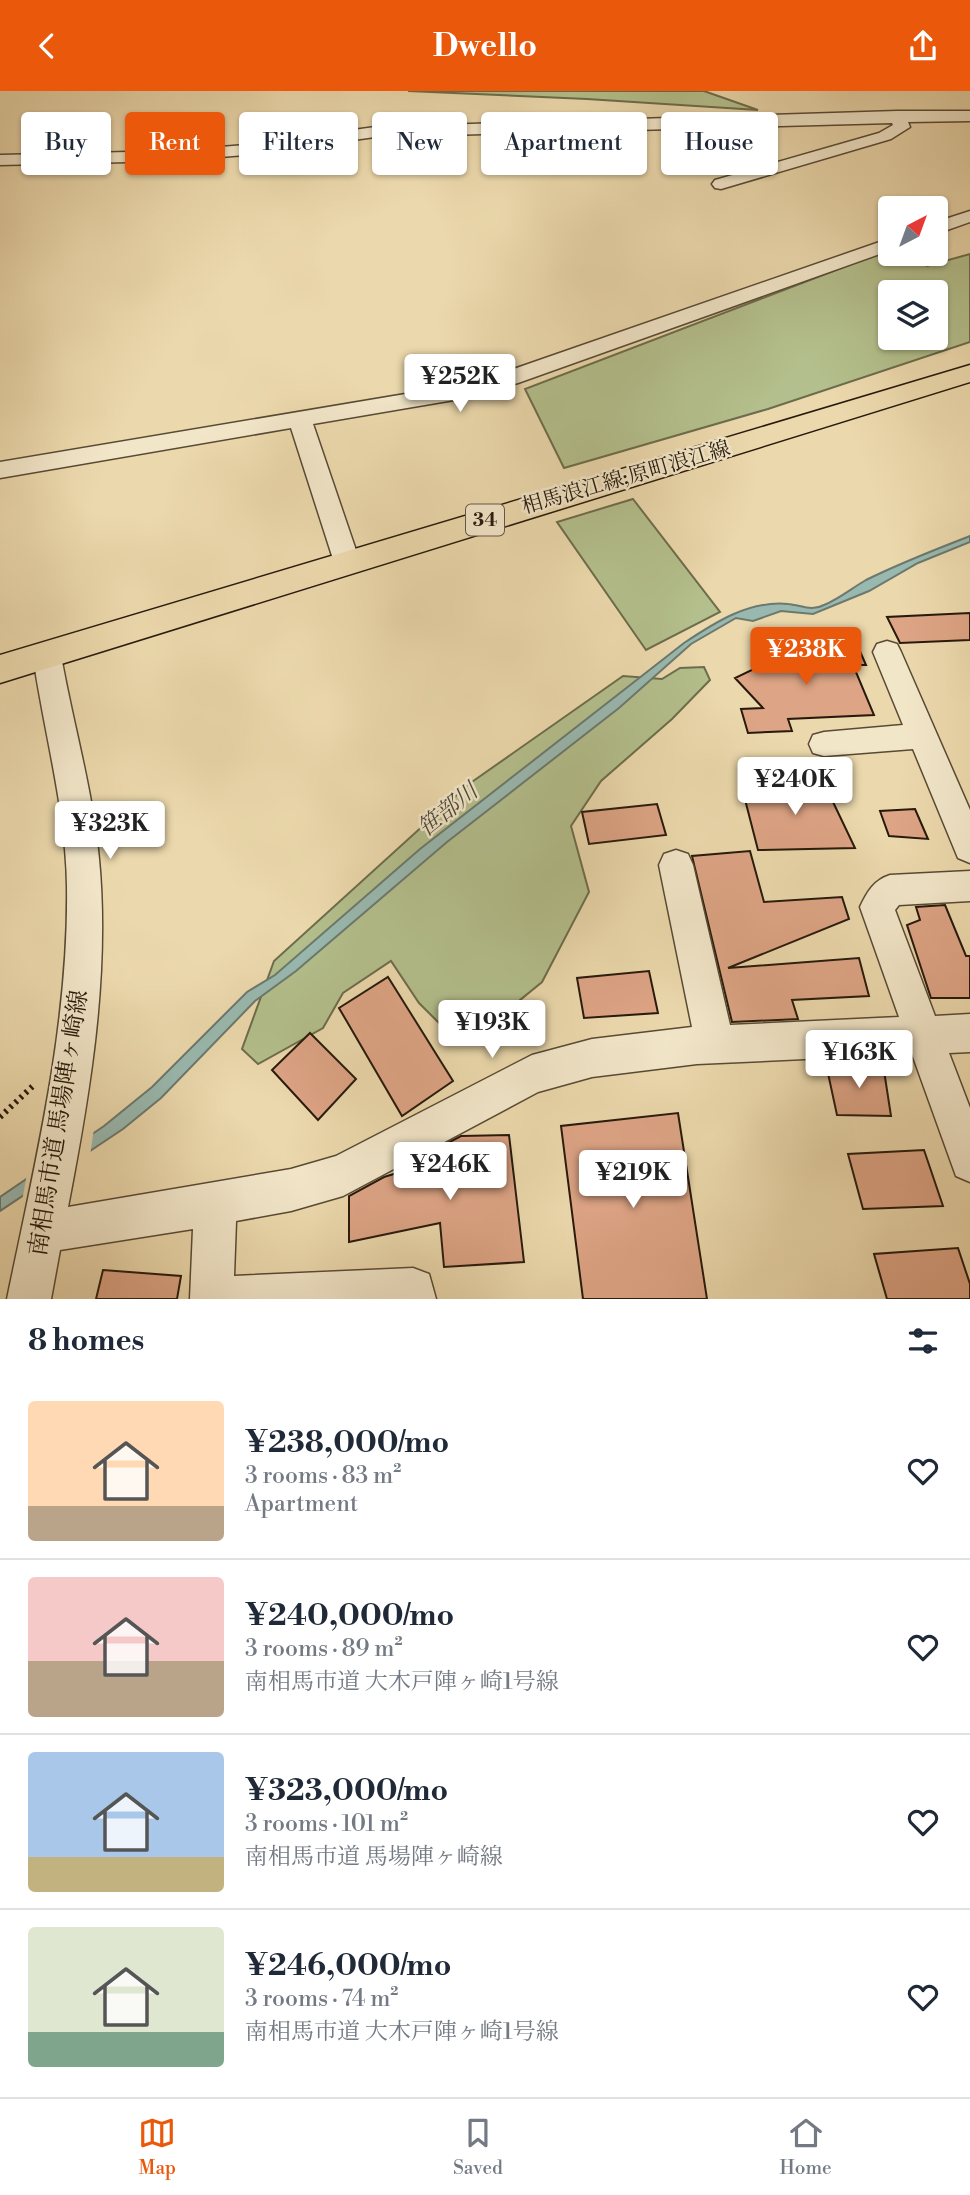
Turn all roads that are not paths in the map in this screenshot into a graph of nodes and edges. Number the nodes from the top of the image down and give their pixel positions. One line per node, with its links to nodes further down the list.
1 (897, 116): 2 (street); 3 (street); 4 (street)
2 (970, 116)
3 (0, 160)
4 (721, 184)
5 (970, 216): 6 (street)
6 (948, 224)
7 (878, 249): 9 (street)
8 (970, 373): 11 (main road, 相馬浪江線;原町浪江線 / 34)
9 (300, 420): 10 (street); 11 (street)
10 (0, 470)
11 (347, 562): 13 (main road, 相馬浪江線;原町浪江線 / 34)
12 (887, 652): 15 (street)
13 (47, 656): 14 (main road, 相馬浪江線;原町浪江線 / 34); 26 (street, 南相馬市道 馬場陣ヶ崎線)
14 (0, 669)
15 (923, 736): 16 (street); 17 (street)
16 (824, 744)
17 (958, 789): 18 (street)
18 (970, 848)
19 (676, 865): 23 (street)
20 (970, 886): 22 (street)
21 (970, 1033): 22 (street)
22 (926, 1035): 23 (street); 24 (street)
23 (715, 1044): 25 (street)
24 (970, 1162)
25 (216, 1204): 26 (street); 27 (street)
26 (45, 1216): 28 (street, 南相馬市道 馬場陣ヶ崎線)
27 (211, 1298): 29 (street)
28 (29, 1299)
29 (414, 1299)

